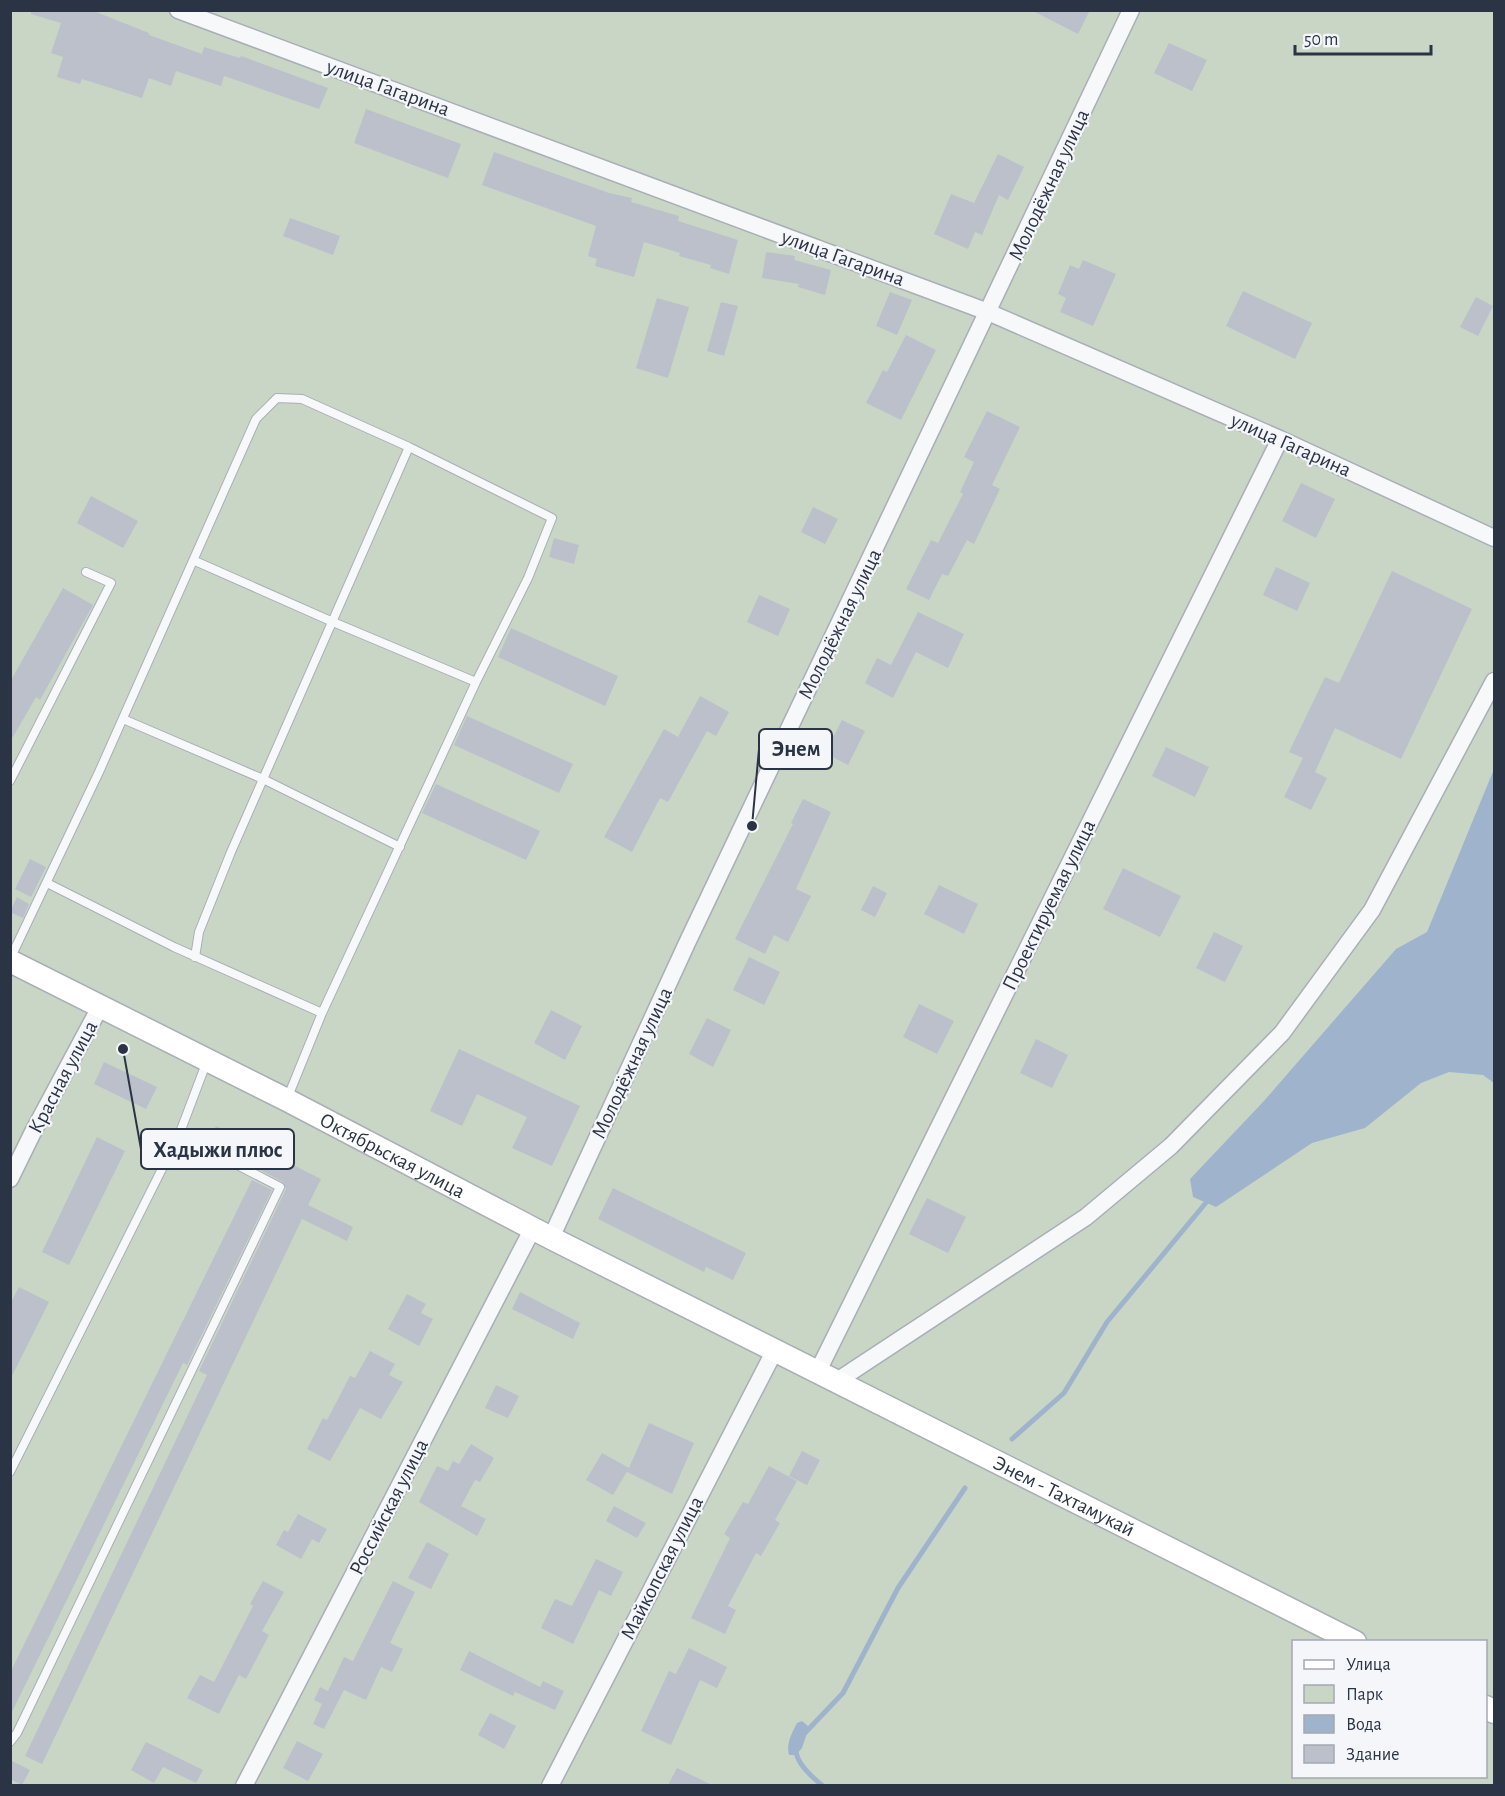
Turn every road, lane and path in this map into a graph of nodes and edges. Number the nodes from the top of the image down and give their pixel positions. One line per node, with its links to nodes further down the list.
1 (178, 10): 3 (street, улица Гагарина)
2 (1131, 10): 3 (street, Молодёжная улица)
3 (988, 312): 4 (street, улица Гагарина); 25 (street, Молодёжная улица)
4 (1281, 439): 6 (street, улица Гагарина); 27 (street, Проектируемая улица)
5 (409, 447): 7 (lane); 9 (lane); 11 (lane)
6 (1494, 538)
7 (195, 561): 9 (lane); 12 (lane)
8 (86, 572): 14 (lane)
9 (333, 622): 11 (lane); 13 (lane)
10 (1494, 681): 27 (street)
11 (476, 682): 15 (lane)
12 (123, 719): 13 (lane); 16 (lane)
13 (263, 780): 15 (lane); 17 (lane)
14 (10, 782)
15 (400, 847): 20 (lane)
16 (47, 883): 17 (lane); 18 (lane)
17 (195, 957): 20 (lane)
18 (10, 960): 19 (main road, Октябрьская улица)
19 (100, 1007): 21 (main road, Октябрьская улица); 24 (street, Красная улица)
20 (322, 1013): 22 (lane)
21 (207, 1060): 22 (main road, Октябрьская улица); 23 (lane)
22 (287, 1100): 25 (main road, Октябрьская улица)
23 (179, 1135): 28 (lane); 30 (lane)
24 (10, 1179)
25 (542, 1233): 26 (main road, Октябрьская улица); 31 (street, Российская улица)
26 (775, 1350): 27 (main road, Энем - Тахтамукай); 32 (street, Майкопская улица)
27 (828, 1376): 29 (main road, Энем - Тахтамукай)
28 (10, 1472)
29 (1353, 1640)
30 (10, 1742)
31 (244, 1785)
32 (550, 1785)

